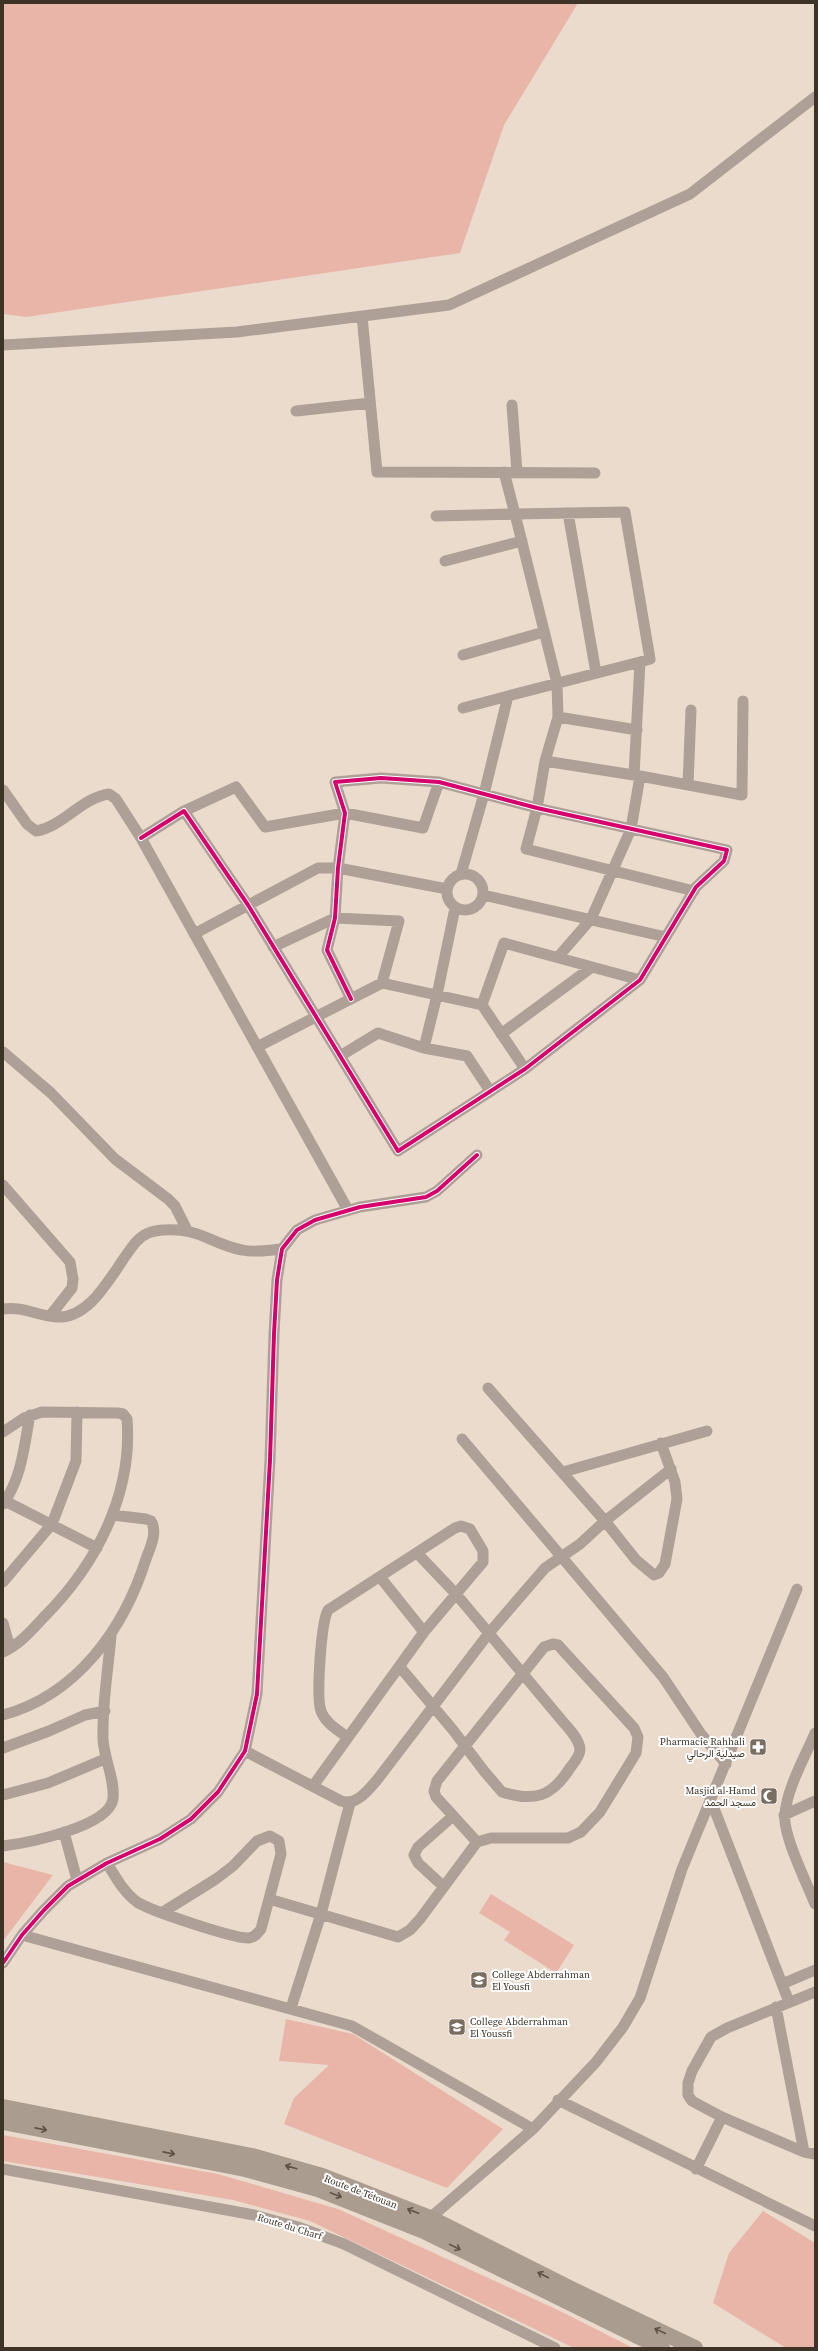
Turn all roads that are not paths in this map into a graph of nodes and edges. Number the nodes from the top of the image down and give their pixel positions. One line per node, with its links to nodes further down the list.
1 (815, 97): 2 (street)
2 (362, 316): 3 (street); 4 (street)
3 (3, 345)
4 (370, 403): 6 (street); 7 (street)
5 (512, 405): 8 (street)
6 (296, 411)
7 (504, 472): 8 (street); 11 (street)
8 (517, 472): 9 (street)
9 (595, 473)
10 (568, 513): 11 (street); 17 (street); 18 (street)
11 (515, 514): 12 (street); 13 (street)
12 (436, 516)
13 (522, 540): 14 (street); 15 (street)
14 (445, 561)
15 (544, 632): 16 (street); 19 (street)
16 (463, 655)
17 (640, 662): 18 (street); 25 (street)
18 (596, 674): 19 (street)
19 (557, 683): 20 (street); 24 (street)
20 (508, 696): 22 (street); 31 (street)
21 (743, 701): 29 (street)
22 (463, 708)
23 (691, 710): 29 (street)
24 (558, 717): 25 (street); 26 (street)
25 (636, 730): 27 (street)
26 (545, 761): 27 (street); 32 (street)
27 (637, 775): 29 (street); 35 (street)
28 (439, 782): 31 (street); 34 (street); 34 (street)
29 (688, 785)
30 (3, 790): 36 (street)
31 (484, 794): 32 (street); 39 (street)
32 (537, 808): 35 (street); 38 (street)
33 (184, 811): 34 (street); 36 (street); 43 (street)
34 (345, 814): 37 (street)
35 (631, 829): 38 (street); 41 (street)
36 (141, 838): 47 (street)
37 (338, 868): 40 (street); 43 (street); 45 (street)
38 (613, 870): 41 (street); 46 (street)
39 (461, 874): 40 (street); 42 (street)
40 (447, 889): 44 (street)
41 (694, 891): 48 (street)
42 (483, 895): 44 (street); 46 (street)
43 (248, 905): 47 (street); 49 (street)
44 (455, 908): 54 (street)
45 (335, 918): 49 (street); 53 (street); 55 (street)
46 (591, 919): 48 (street); 50 (street)
47 (194, 934): 59 (street)
48 (666, 937): 52 (street)
49 (273, 947): 57 (street)
50 (558, 957): 51 (street); 56 (street)
51 (592, 967): 52 (street); 58 (street)
52 (640, 980): 63 (street)
53 (382, 983): 54 (street); 55 (street)
54 (437, 995): 56 (street); 60 (street)
55 (351, 999): 57 (street)
56 (482, 1005): 58 (street)
57 (316, 1017): 59 (street); 62 (street)
58 (502, 1034): 63 (street)
59 (257, 1047): 67 (street)
60 (424, 1048): 62 (street); 64 (street)
61 (3, 1052): 68 (street)
62 (340, 1056): 64 (street)
63 (525, 1069): 64 (street)
64 (490, 1091)
65 (477, 1155): 67 (street)
66 (3, 1186): 71 (street)
67 (348, 1210): 69 (street)
68 (187, 1230): 69 (street); 71 (street)
69 (282, 1249): 106 (street)
70 (3, 1309): 71 (street)
71 (50, 1316)
72 (488, 1388): 80 (street)
73 (76, 1412): 74 (street); 82 (street); 84 (street)
74 (30, 1415): 76 (street); 81 (street)
75 (707, 1431): 78 (street)
76 (3, 1432)
77 (462, 1439): 87 (street)
78 (661, 1443): 79 (street); 80 (street)
79 (671, 1469): 83 (street); 83 (street)
80 (563, 1472): 83 (street)
81 (4, 1502): 84 (street)
82 (112, 1515): 85 (street); 95 (street)
83 (605, 1521): 87 (street)
84 (52, 1524): 85 (street); 89 (street)
85 (97, 1548): 96 (street)
86 (417, 1553): 88 (street); 91 (street); 91 (street)
87 (561, 1558): 94 (street); 108 (street)
88 (380, 1576): 93 (street); 103 (street)
89 (3, 1582)
90 (797, 1589): 108 (street)
91 (456, 1594): 93 (street); 94 (street)
92 (3, 1623): 96 (street)
93 (424, 1632): 97 (street)
94 (489, 1633): 98 (street); 99 (street)
95 (111, 1636): 100 (street); 101 (street)
96 (7, 1650)
97 (400, 1667): 99 (street); 103 (street)
98 (523, 1673): 104 (street); 104 (street); 117 (street)
99 (433, 1706): 104 (street); 113 (street)
100 (105, 1711): 105 (street); 107 (street)
101 (3, 1715)
102 (815, 1733): 114 (street)
103 (348, 1737): 109 (street)
104 (466, 1746): 115 (street)
105 (3, 1748)
106 (245, 1750): 109 (street); 119 (street)
107 (105, 1759): 110 (street); 116 (street)
108 (726, 1764): 111 (street)
109 (313, 1786): 113 (street)
110 (3, 1795)
111 (710, 1798): 129 (street); 134 (street)
112 (815, 1801): 114 (street)
113 (350, 1803): 125 (street)
114 (784, 1815): 123 (street)
115 (453, 1816): 117 (street); 121 (street)
116 (64, 1832): 118 (street); 120 (street)
117 (476, 1842): 121 (street)
118 (3, 1846)
119 (107, 1863): 120 (street); 124 (street)
120 (77, 1880): 126 (street)
121 (443, 1886): 125 (street)
122 (269, 1899): 124 (street); 124 (street); 125 (street)
123 (815, 1904)
124 (163, 1912)
125 (321, 1914): 133 (street)
126 (22, 1935): 127 (street); 133 (street)
127 (3, 1963)
128 (815, 1970): 129 (street)
129 (782, 1984): 131 (street)
130 (815, 1992): 131 (street)
131 (788, 2002): 132 (street)
132 (776, 2007): 136 (street); 139 (street)
133 (291, 2008): 138 (street)
134 (558, 2100): 138 (street); 142 (street)
135 (3, 2107): 143 (highway, Route de Tétouan, one-way to 135)
136 (722, 2117): 139 (street); 142 (street)
137 (3, 2122): 146 (highway, Route de Tétouan, one-way to 146)
138 (533, 2129): 143 (street)
139 (804, 2152): 140 (street)
140 (815, 2154)
141 (3, 2169): 145 (street, Route du Charf)
142 (696, 2170): 144 (street)
143 (430, 2218): 147 (highway, Route de Tétouan, one-way to 143)
144 (815, 2226)
145 (555, 2348)
146 (662, 2348)
147 (695, 2348)

